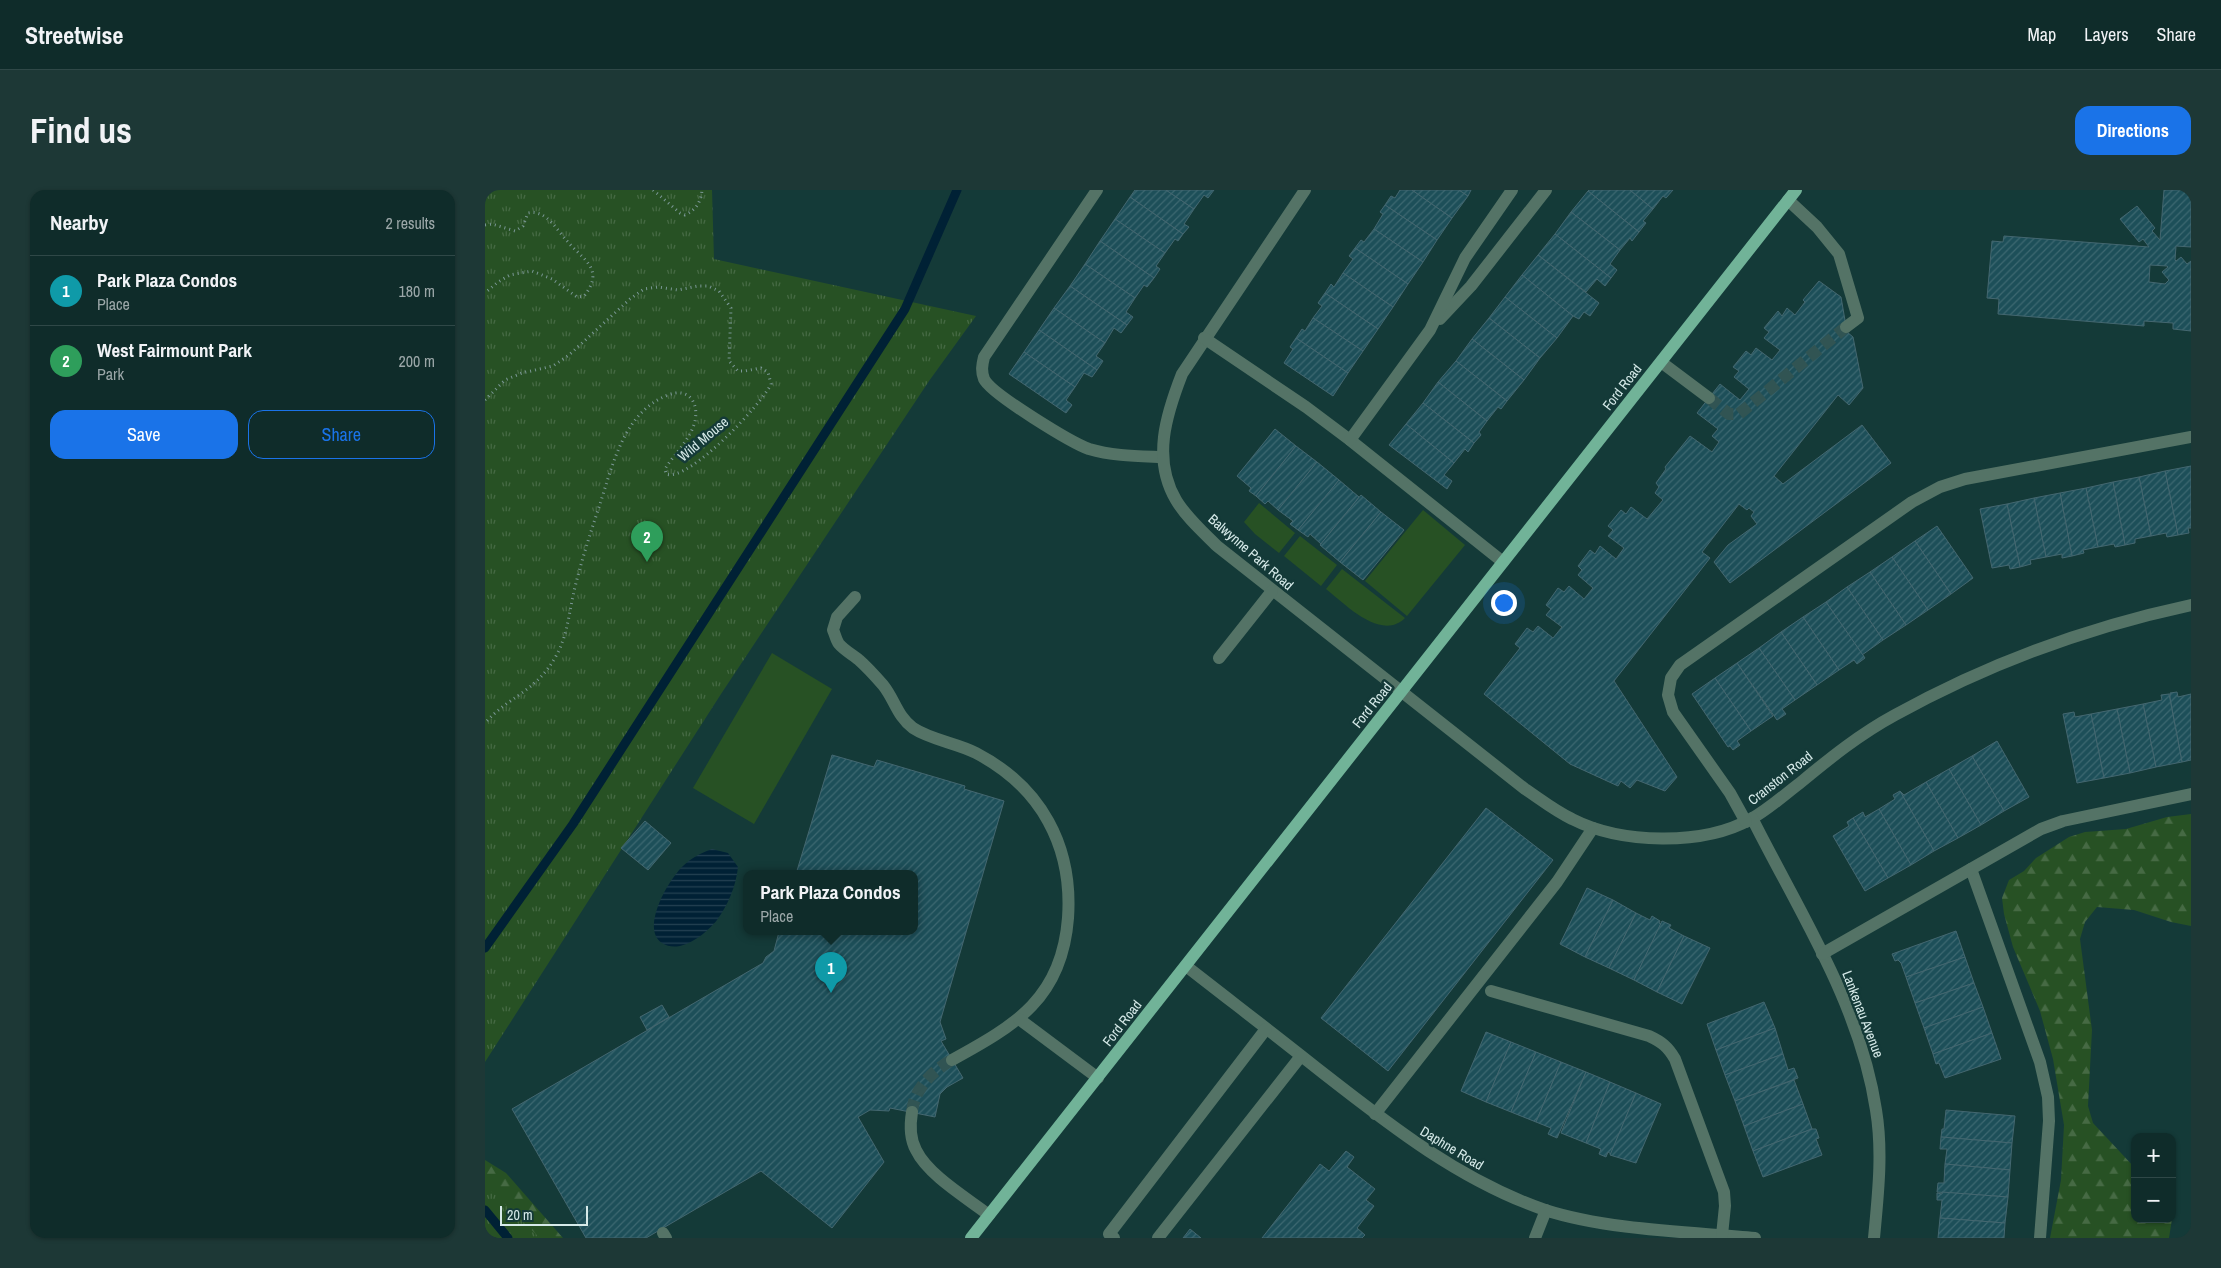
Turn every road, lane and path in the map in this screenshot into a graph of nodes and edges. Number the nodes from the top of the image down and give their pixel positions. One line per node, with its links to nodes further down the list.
1 (653, 190): 2 (path)
2 (703, 190)
3 (1097, 190): 19 (street)
4 (1305, 190): 13 (street, Balwynne Park Road)
5 (1512, 190): 12 (street)
6 (1546, 190): 12 (street)
7 (1796, 190): 8 (main road, Ford Road)
8 (1788, 200): 11 (street); 14 (main road, Ford Road)
9 (485, 224): 10 (path)
10 (485, 293)
11 (1847, 327)
12 (1430, 330): 18 (street)
13 (1204, 338): 18 (street); 19 (street, Balwynne Park Road)
14 (1661, 362): 15 (street); 20 (main road, Ford Road)
15 (1709, 398)
16 (485, 400): 26 (path, Wild Mouse)
17 (2191, 437): 28 (street, Lankenau Avenue)
18 (1350, 440): 20 (street)
19 (1162, 457): 21 (street, Balwynne Park Road)
20 (1503, 562): 25 (main road, Ford Road)
21 (1272, 591): 24 (street); 25 (street, Balwynne Park Road)
22 (855, 597): 34 (street)
23 (2191, 605): 28 (street, Cranston Road)
24 (1219, 658)
25 (1402, 691): 29 (street, Cranston Road); 32 (main road, Ford Road)
26 (485, 723)
27 (2191, 794): 30 (street)
28 (1749, 820): 29 (street, Cranston Road); 31 (street, Lankenau Avenue)
29 (1593, 828): 40 (street)
30 (1971, 869): 31 (street); 50 (street)
31 (1822, 954): 49 (street, Lankenau Avenue)
32 (1186, 966): 35 (street, Daphne Road); 38 (main road, Ford Road)
33 (1491, 991): 43 (street)
34 (1019, 1019): 37 (street); 38 (street)
35 (1266, 1028): 36 (street, Daphne Road); 45 (street)
36 (1301, 1056): 40 (street, Daphne Road); 46 (street)
37 (952, 1060)
38 (1097, 1078): 42 (main road, Ford Road)
39 (912, 1112): 42 (street)
40 (1375, 1114): 41 (street, Daphne Road)
41 (1546, 1210): 43 (street, Daphne Road); 47 (street)
42 (989, 1214): 44 (main road, Ford Road)
43 (1722, 1235): 48 (street, Daphne Road)
44 (971, 1238)
45 (1114, 1238)
46 (1158, 1238)
47 (1535, 1238)
48 (1755, 1238)
49 (1874, 1238)
50 (2040, 1238)

